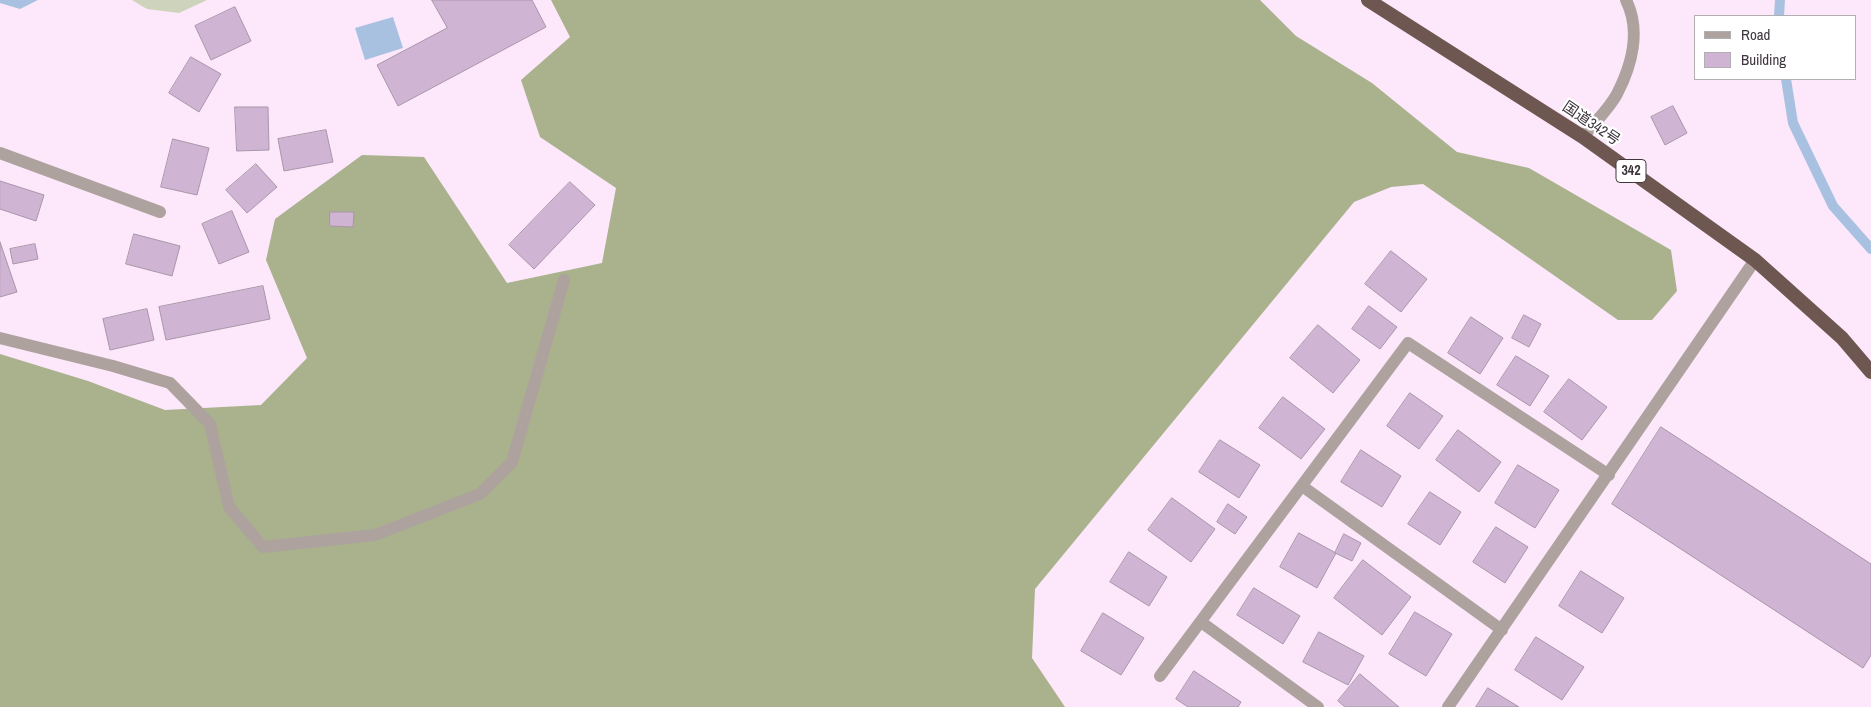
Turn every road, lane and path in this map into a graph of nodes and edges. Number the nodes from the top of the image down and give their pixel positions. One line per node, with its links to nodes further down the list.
1 (1368, 0): 3 (highway, 国道342号 / 342)
2 (1626, 0): 3 (street)
3 (1583, 137): 6 (highway, 国道342号 / 342)
4 (0, 153): 5 (street)
5 (160, 212)
6 (1755, 260): 9 (highway, 国道342号 / 342); 10 (street)
7 (564, 280): 8 (street)
8 (0, 338)
9 (1871, 372)
10 (1609, 476): 11 (street); 13 (street)
11 (1302, 486): 12 (street); 13 (street)
12 (1201, 622): 14 (street); 15 (street)
13 (1502, 630): 16 (street)
14 (1160, 676)
15 (1318, 707)
16 (1448, 707)

